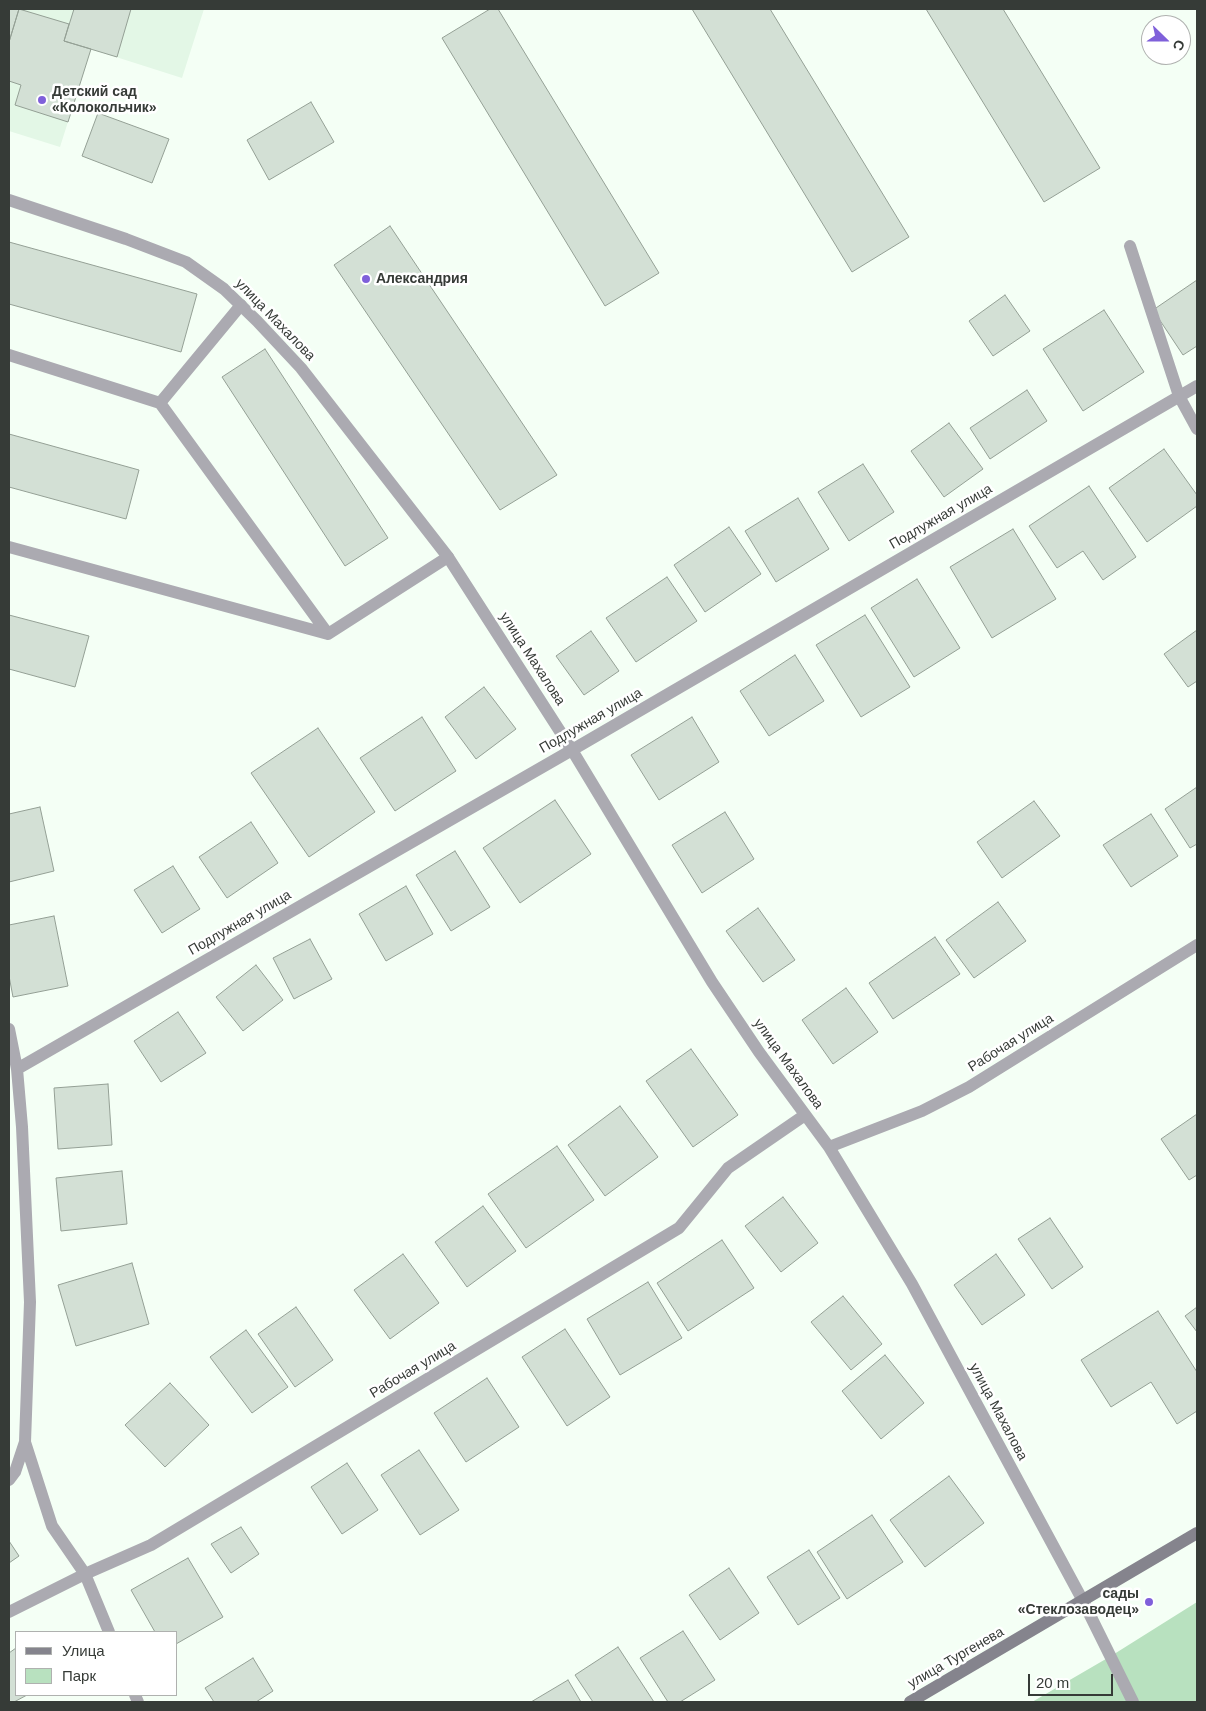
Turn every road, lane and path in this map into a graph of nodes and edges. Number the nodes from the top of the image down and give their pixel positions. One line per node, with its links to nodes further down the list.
1 (9, 200): 3 (street, улица Махалова)
2 (1130, 246): 6 (street)
3 (241, 305): 7 (street); 10 (street, улица Махалова)
4 (9, 355): 7 (street)
5 (1197, 386): 6 (street, Подлужная улица)
6 (1179, 396): 8 (street); 12 (street, Подлужная улица)
7 (160, 403): 11 (street)
8 (1197, 429)
9 (9, 547): 11 (street)
10 (448, 557): 11 (street); 12 (street, улица Махалова)
11 (328, 634)
12 (572, 750): 15 (street, Подлужная улица); 16 (street, улица Махалова)
13 (1197, 945): 19 (street, Рабочая улица)
14 (9, 1029): 15 (street)
15 (17, 1069): 17 (street)
16 (805, 1115): 19 (street, улица Махалова); 23 (street, Рабочая улица)
17 (22, 1127): 18 (street); 20 (street)
18 (9, 1130)
19 (830, 1147): 24 (street, улица Махалова)
20 (25, 1442): 21 (street); 23 (street)
21 (9, 1480)
22 (1197, 1533): 24 (street, улица Тургенева)
23 (85, 1574): 25 (street, Рабочая улица); 26 (street)
24 (1083, 1600): 27 (street, улица Тургенева); 28 (street, улица Махалова)
25 (9, 1612)
26 (109, 1631)
27 (910, 1702)
28 (1133, 1702)

